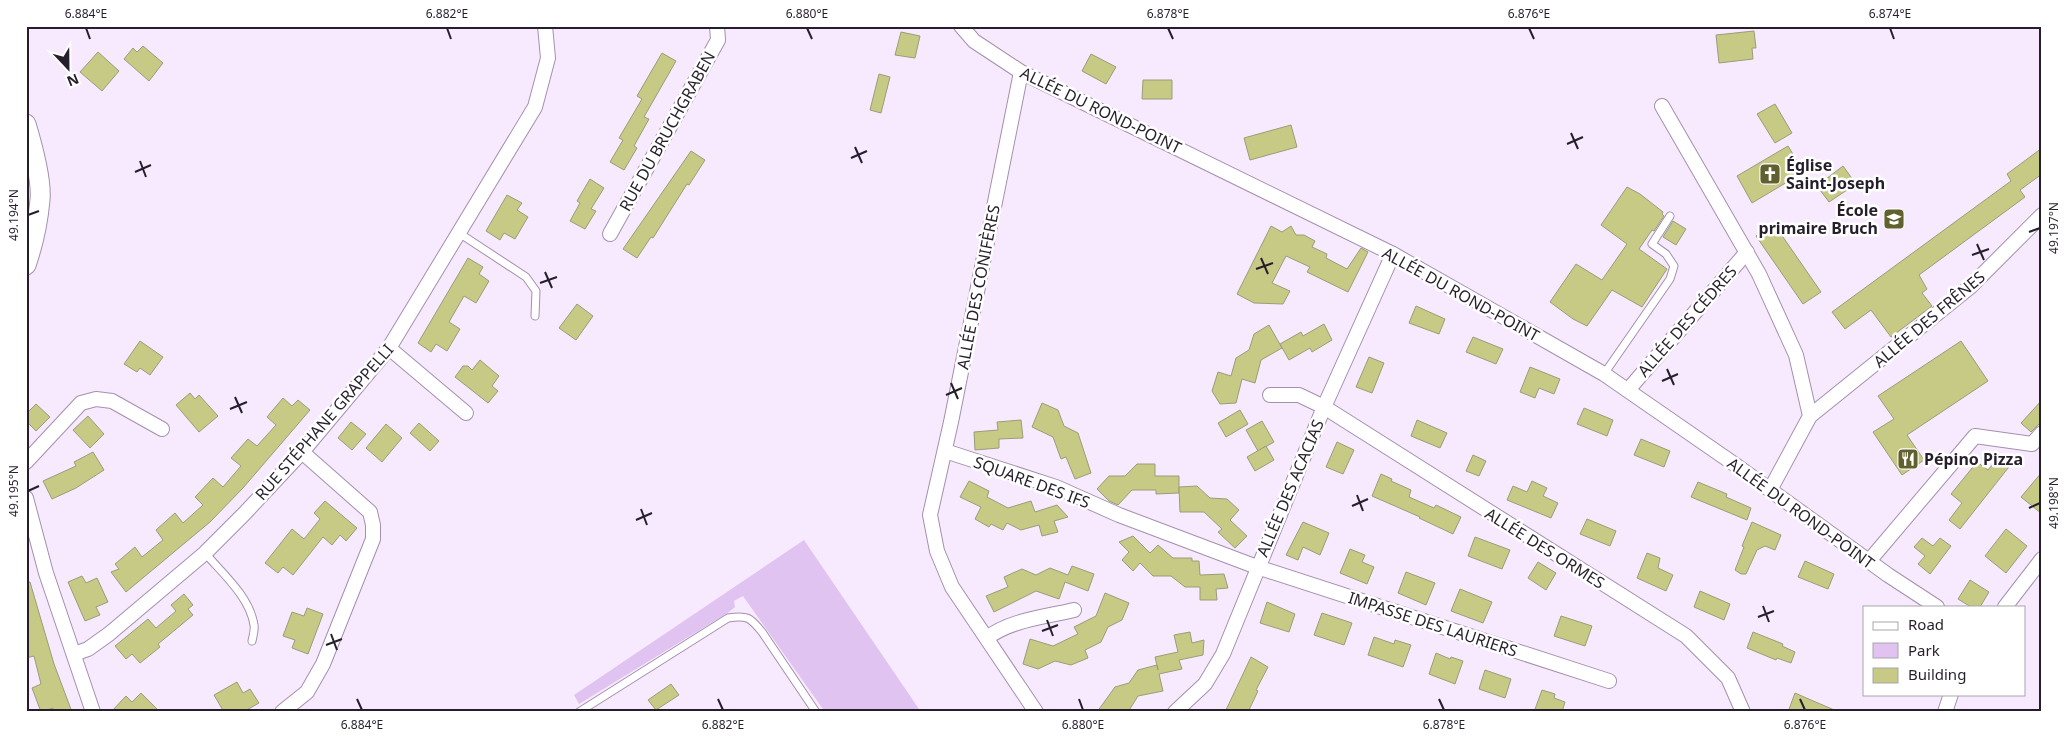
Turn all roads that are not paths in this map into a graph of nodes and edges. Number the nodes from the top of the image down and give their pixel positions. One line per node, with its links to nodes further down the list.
1 (545, 26): 9 (street, RUE STÉPHANE GRAPPELLI)
2 (717, 26): 10 (street, RUE DU BRUCHGRABEN)
3 (960, 26): 4 (street, ALLÉE DU ROND-POINT)
4 (1021, 72): 12 (street, ALLÉE DU ROND-POINT); 24 (street, ALLÉE DES CONIFÈRES)
5 (1662, 106): 11 (street, ALLÉE DES CÉDRES)
6 (26, 124): 13 (main road)
7 (2042, 215): 21 (street, ALLÉE DES FRÊNES)
8 (1670, 216): 16 (lane)
9 (459, 234): 14 (lane); 15 (street, RUE STÉPHANE GRAPPELLI)
10 (610, 234)
11 (1747, 252): 17 (street, ALLÉE DES CÉDRES); 21 (street, ALLÉE DES CÉDRES)
12 (1393, 254): 16 (street, ALLÉE DU ROND-POINT); 19 (street, ALLÉE DES ACACIAS)
13 (26, 265)
14 (535, 316)
15 (389, 348): 20 (street); 25 (street, RUE STÉPHANE GRAPPELLI)
16 (1604, 374): 17 (street, ALLÉE DU ROND-POINT)
17 (1628, 390): 27 (street, ALLÉE DU ROND-POINT)
18 (1270, 396): 19 (street, ALLÉE DES ORMES)
19 (1324, 407): 32 (street, ALLÉE DES ACACIAS); 47 (street, ALLÉE DES ORMES)
20 (466, 413)
21 (1810, 416): 27 (street)
22 (162, 429): 26 (street)
23 (2042, 432): 31 (street)
24 (945, 451): 32 (street, SQUARE DES IFS); 36 (street, ALLÉE DES CONIFÈRES)
25 (302, 452): 29 (street, RUE STÉPHANE GRAPPELLI); 42 (street)
26 (26, 462)
27 (1770, 490): 31 (street, ALLÉE DU ROND-POINT)
28 (26, 498): 38 (street)
29 (205, 553): 37 (lane); 38 (street, RUE STÉPHANE GRAPPELLI)
30 (2042, 559): 34 (street)
31 (1869, 562): 33 (street, ALLÉE DU ROND-POINT)
32 (1257, 567): 39 (street, IMPASSE DES LAURIERS); 46 (street, ALLÉE DES ACACIAS)
33 (1935, 606)
34 (2006, 606)
35 (1074, 610): 36 (street)
36 (986, 638): 45 (street, ALLÉE DES CONIFÈRES)
37 (252, 642)
38 (74, 654): 41 (street)
39 (1609, 681)
40 (1950, 696): 48 (street)
41 (93, 712)
42 (282, 712)
43 (579, 712): 44 (lane)
44 (816, 712)
45 (1036, 712)
46 (1175, 712)
47 (1743, 712)
48 (1945, 712)

